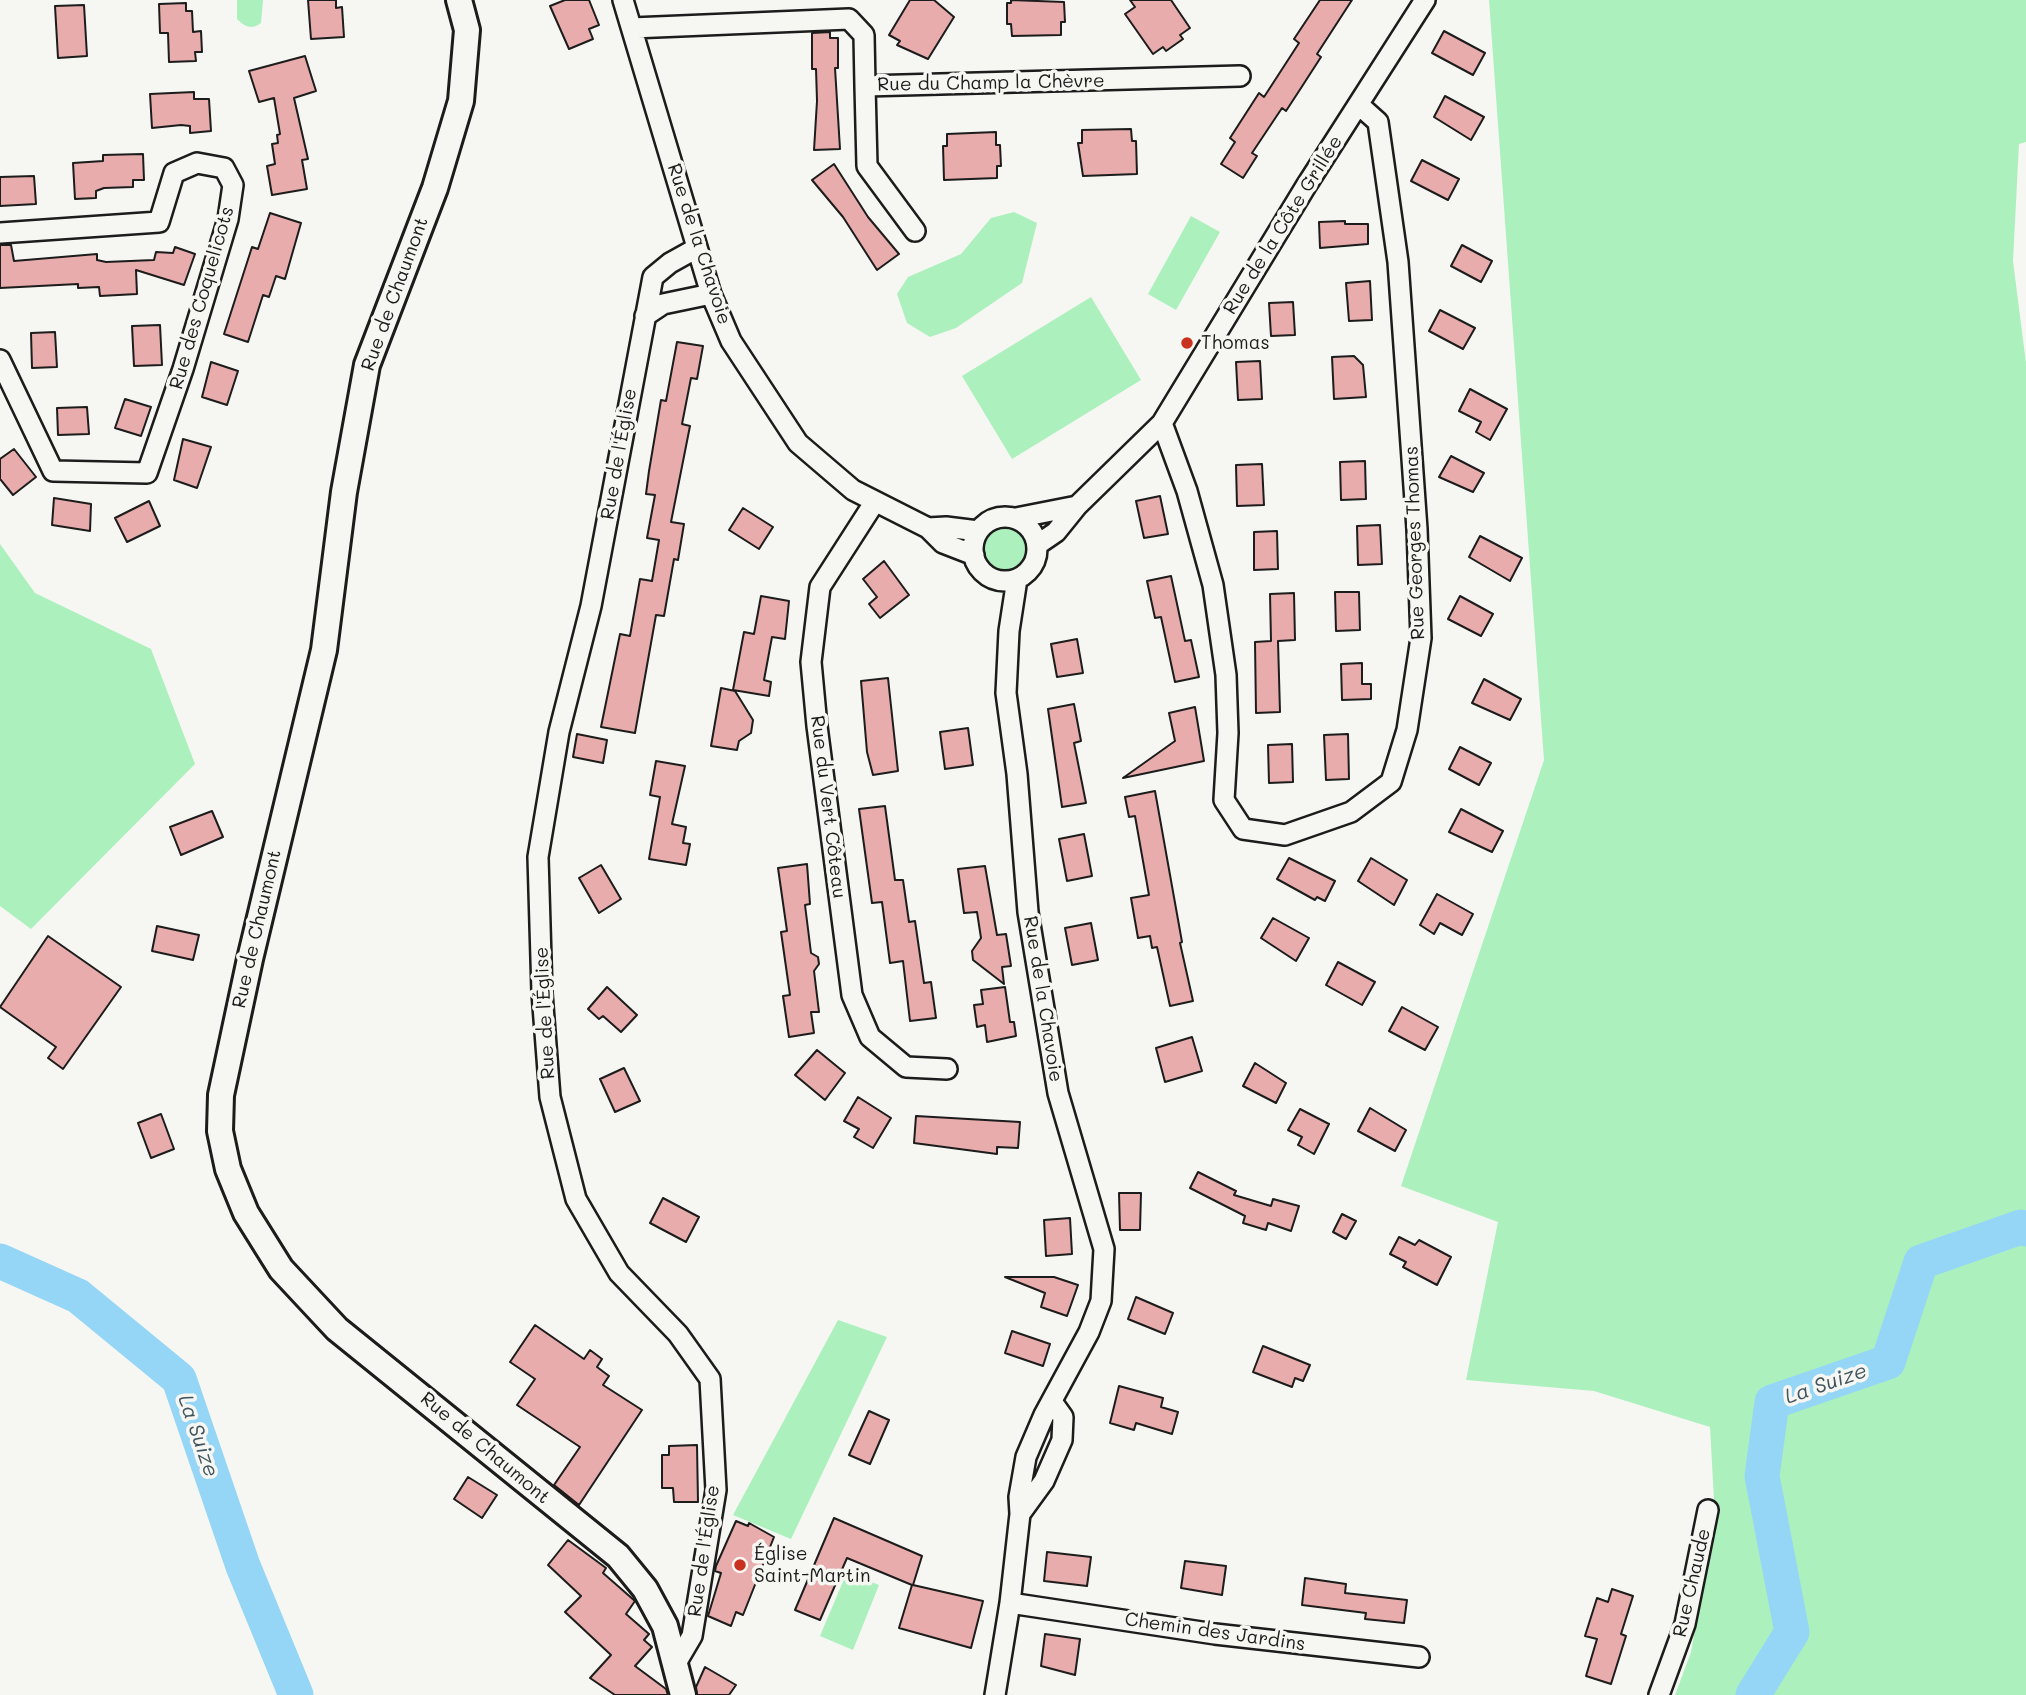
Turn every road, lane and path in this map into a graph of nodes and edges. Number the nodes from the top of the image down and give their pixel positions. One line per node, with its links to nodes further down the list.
1 (459, 0): 27 (street, Rue de Chaumont)
2 (623, 0): 4 (street, Rue de la Chavoie)
3 (1425, 0): 7 (street, Rue de la Côte Grillée)
4 (632, 28): 6 (street, Rue du Champ la Chèvre); 10 (street, Rue de la Chavoie)
5 (1240, 76): 6 (street, Rue du Champ la Chèvre)
6 (865, 86): 8 (street)
7 (1359, 105): 14 (street, Rue de la Côte Grillée); 14 (street, Rue Georges Thomas)
8 (915, 231)
9 (0, 233): 13 (street, Rue des Coquelicots)
10 (697, 248): 11 (street, Rue de la Chavoie); 12 (street, Rue de l'Église)
11 (711, 294): 12 (street); 15 (street, Rue de la Chavoie)
12 (645, 316): 27 (street, Rue de l'Église)
13 (0, 360)
14 (1162, 423): 16 (street, Rue de la Côte Grillée)
15 (874, 503): 18 (street, Rue de la Chavoie); 23 (street, Rue du Vert Côteau)
16 (1077, 506): 17 (street); 20 (street, Rue de la Côte Grillée)
17 (1016, 518): 19 (street); 20 (street)
18 (928, 528): 19 (street, Rue de la Chavoie); 21 (street, Rue de la Chavoie)
19 (978, 531): 21 (street)
20 (1037, 545): 22 (street)
21 (974, 555): 22 (street)
22 (1017, 579): 25 (street, Rue de la Chavoie)
23 (947, 1069)
24 (1708, 1510): 30 (street, Rue Chaude)
25 (1010, 1603): 26 (street, Chemin des Jardins); 29 (street, Rue de la Chavoie)
26 (1419, 1657)
27 (675, 1665): 28 (street, Rue de Chaumont)
28 (683, 1695)
29 (995, 1695)
30 (1660, 1695)

